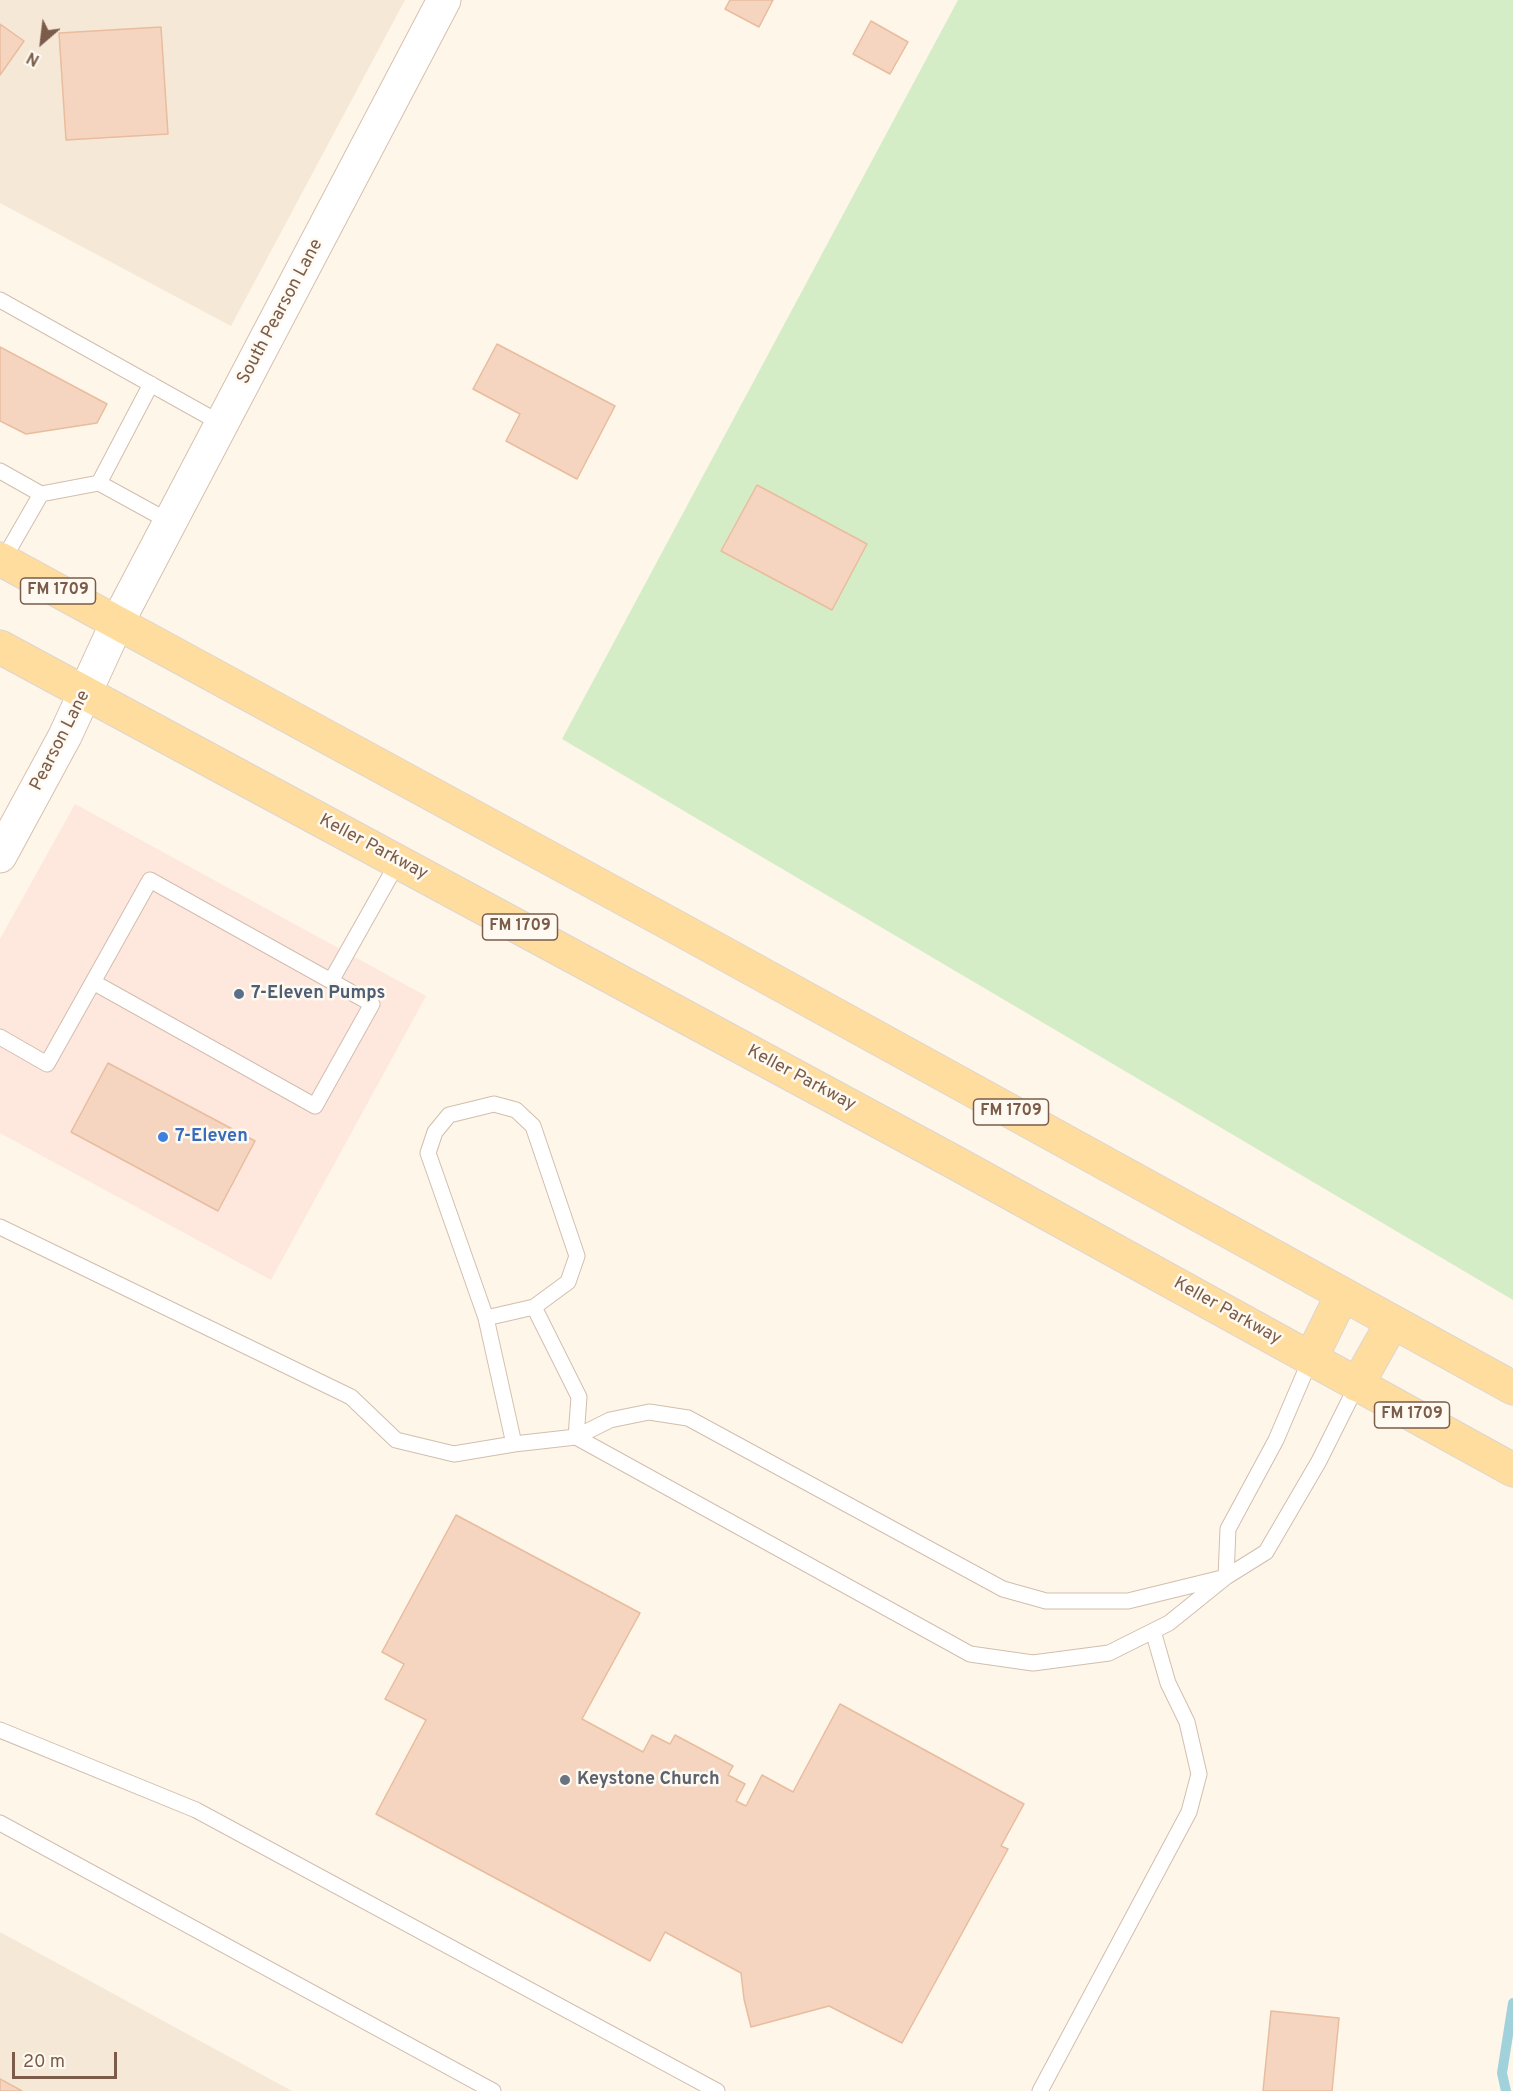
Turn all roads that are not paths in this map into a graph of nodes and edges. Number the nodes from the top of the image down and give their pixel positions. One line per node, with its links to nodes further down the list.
1 (444, 0): 4 (street, South Pearson Lane)
2 (0, 300): 3 (lane)
3 (151, 384): 4 (lane); 6 (lane)
4 (222, 424): 8 (street, South Pearson Lane)
5 (0, 471): 7 (lane)
6 (99, 483): 7 (lane); 8 (lane)
7 (41, 494): 9 (lane)
8 (170, 522): 10 (street, South Pearson Lane)
9 (1, 560): 10 (main road, FM 1709)
10 (117, 623): 12 (street, Pearson Lane); 19 (main road, FM 1709)
11 (0, 647): 12 (main road, FM 1709)
12 (86, 693): 13 (street, Pearson Lane); 14 (main road, Keller Parkway / FM 1709)
13 (0, 856)
14 (398, 862): 15 (lane); 23 (main road, Keller Parkway / FM 1709)
15 (331, 981): 16 (lane); 16 (lane)
16 (93, 982): 17 (lane)
17 (0, 1037)
18 (0, 1227): 27 (lane)
19 (1342, 1295): 22 (main road, FM 1709); 23 (main road)
20 (534, 1307): 21 (lane); 21 (lane); 26 (lane)
21 (486, 1317): 27 (lane)
22 (1392, 1323): 24 (main road); 25 (main road, FM 1709)
23 (1311, 1358): 24 (main road, Keller Parkway / FM 1709); 29 (lane)
24 (1358, 1385): 28 (main road, Keller Parkway / FM 1709); 29 (lane)
25 (1513, 1388)
26 (576, 1437): 27 (lane); 29 (lane); 30 (lane)
27 (514, 1444)
28 (1513, 1470)
29 (1226, 1577): 30 (lane)
30 (1154, 1631): 35 (lane)
31 (0, 1730): 34 (lane)
32 (0, 1822): 33 (lane)
33 (493, 2091)
34 (717, 2091)
35 (1040, 2091)

